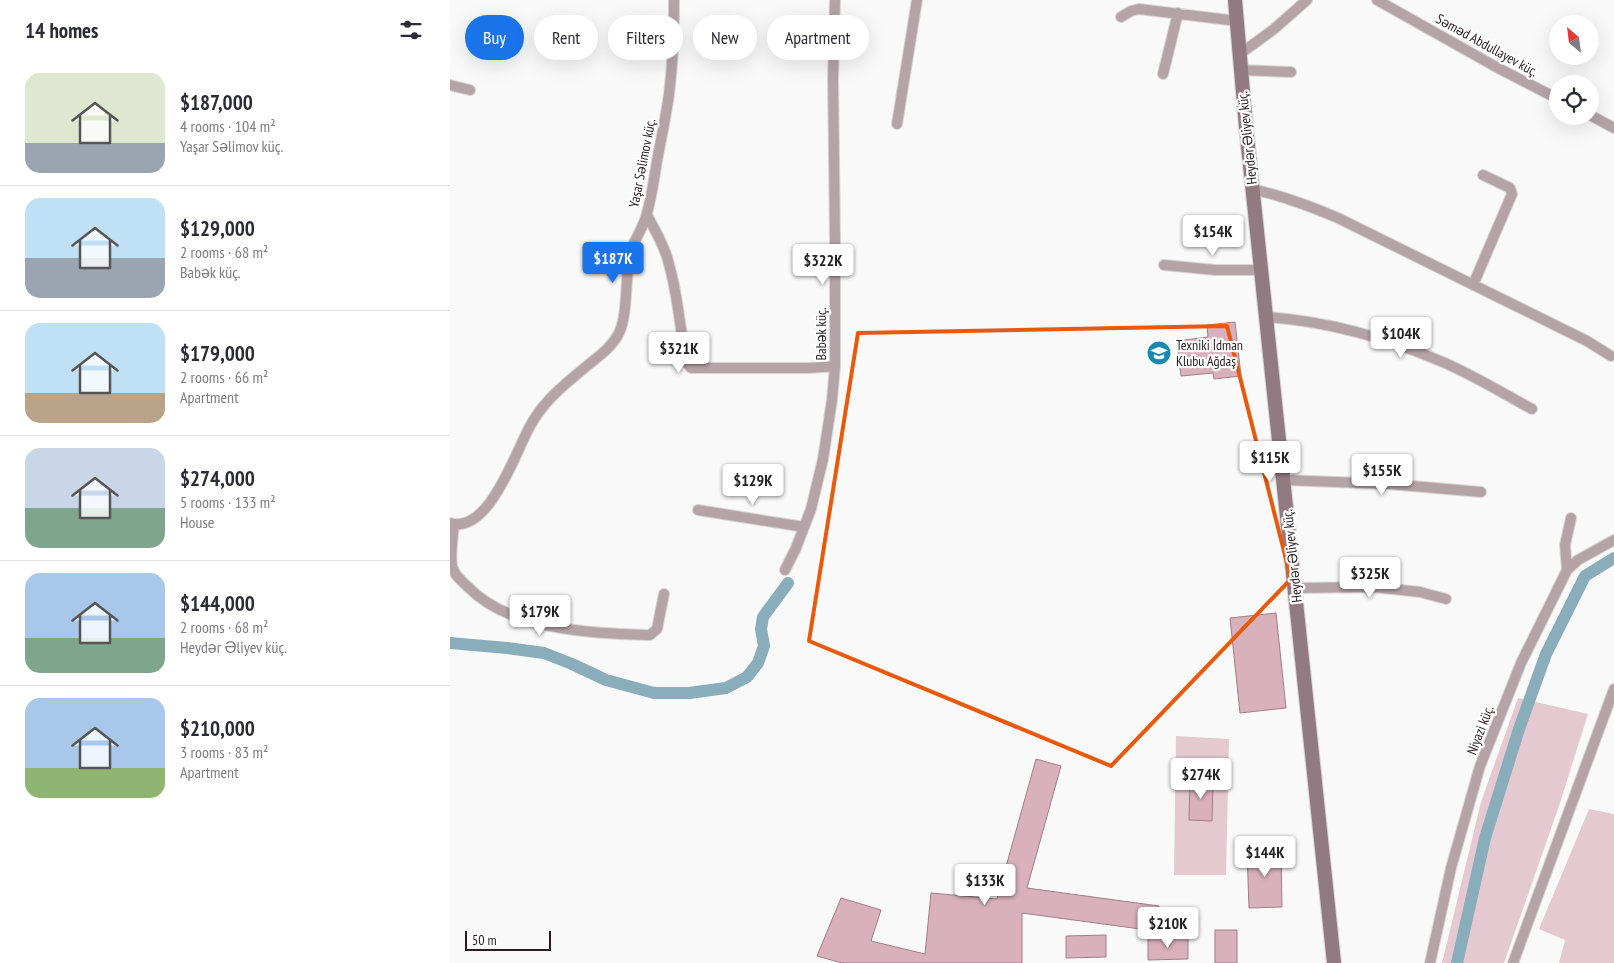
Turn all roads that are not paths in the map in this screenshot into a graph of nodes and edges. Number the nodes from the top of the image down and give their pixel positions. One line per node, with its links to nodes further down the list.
1 (674, 0): 22 (street, Yaşar Səlimov küç.)
2 (835, 0): 28 (street, Babək küç.)
3 (917, 0): 18 (street)
4 (1235, 0): 9 (main road, Heydər Əliyev küç.)
5 (1307, 0): 10 (street)
6 (1377, 0): 16 (street, Səməd Abdullayev küç.)
7 (1178, 13): 8 (street); 9 (street); 13 (street)
8 (1121, 16)
9 (1237, 21): 10 (main road, Heydər Əliyev küç.)
10 (1240, 54): 11 (main road, Heydər Əliyev küç.)
11 (1241, 70): 12 (street); 21 (main road, Heydər Əliyev küç.)
12 (1291, 72)
13 (1163, 74)
14 (450, 85): 15 (street)
15 (470, 90)
16 (1549, 94)
17 (1599, 120): 19 (street)
18 (897, 124)
19 (1614, 128)
20 (1483, 175): 25 (street)
21 (1252, 189): 24 (main road, Heydər Əliyev küç.); 25 (street)
22 (647, 215): 28 (street); 34 (street, Yaşar Səlimov küç.)
23 (1164, 265): 24 (street)
24 (1261, 270): 26 (main road, Heydər Əliyev küç.)
25 (1473, 285): 27 (street)
26 (1266, 317): 29 (street); 30 (main road, Heydər Əliyev küç.)
27 (1611, 356)
28 (835, 366): 35 (street, Babək küç.)
29 (1532, 410)
30 (1284, 480): 31 (street); 39 (main road, Heydər Əliyev küç.)
31 (1481, 492)
32 (698, 510): 35 (street)
33 (1571, 518): 38 (street)
34 (452, 524): 40 (street)
35 (804, 527): 37 (street, Babək küç.)
36 (1614, 540): 38 (street, Niyazi küç.)
37 (784, 570)
38 (1567, 570): 44 (street, Niyazi küç.)
39 (1296, 588): 41 (street); 43 (main road, Heydər Əliyev küç.)
40 (664, 594)
41 (1446, 599)
42 (1614, 689): 45 (street)
43 (1334, 963)
44 (1430, 963)
45 (1513, 963)

